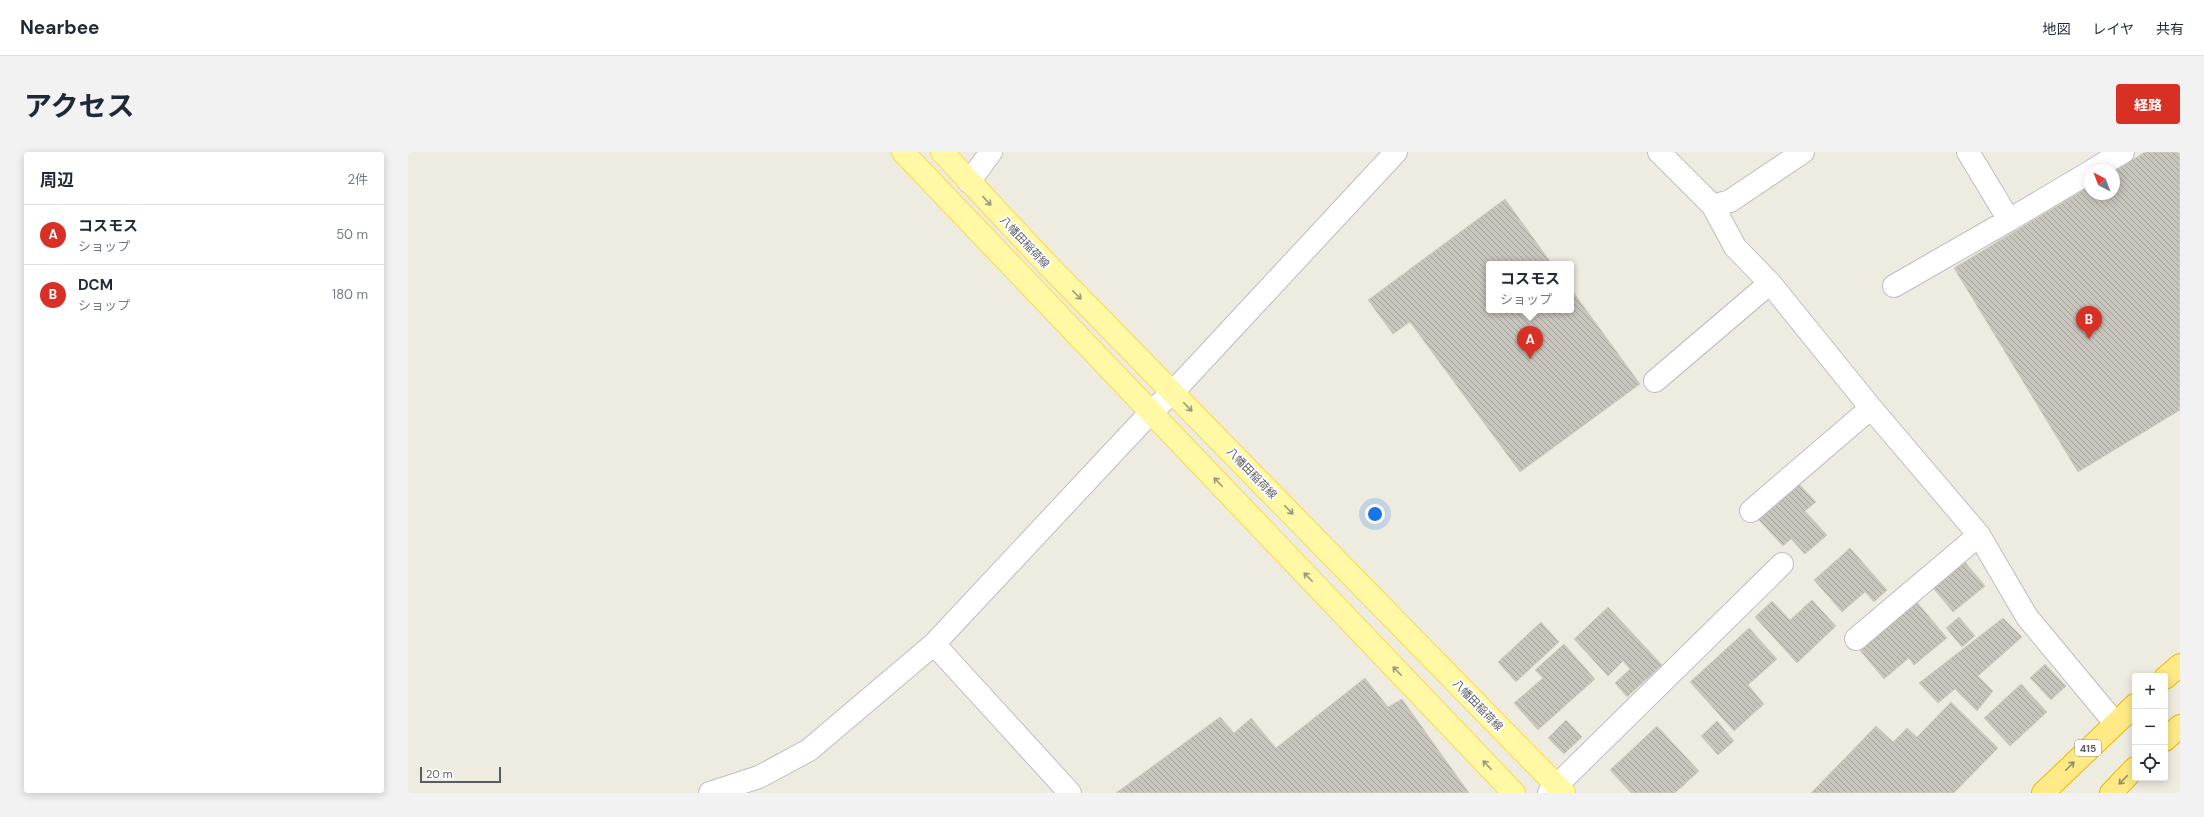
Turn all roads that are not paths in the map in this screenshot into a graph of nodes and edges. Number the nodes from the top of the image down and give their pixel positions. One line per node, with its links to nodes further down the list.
1 (903, 152): 19 (main road)
2 (942, 152): 11 (main road, 八幡田稲荷線)
3 (991, 152): 11 (street)
4 (1396, 152): 17 (street)
5 (1659, 152): 12 (street)
6 (1803, 152): 12 (street)
7 (1968, 152): 13 (street)
8 (2123, 152): 9 (street)
9 (2103, 164)
10 (2084, 176): 13 (street)
11 (969, 182): 17 (main road, 八幡田稲荷線, one-way to 17)
12 (1713, 206): 14 (street)
13 (2009, 220): 15 (street)
14 (1770, 283): 16 (street); 18 (street)
15 (1894, 286)
16 (1655, 381)
17 (1173, 392): 19 (street); 32 (main road, 八幡田稲荷線, one-way to 32)
18 (1871, 408): 20 (street); 21 (street)
19 (1151, 412): 24 (street); 35 (main road, one-way to 19)
20 (1751, 511)
21 (1978, 535): 23 (street); 28 (street)
22 (1782, 564): 32 (street)
23 (1856, 639)
24 (934, 644): 33 (street); 34 (street)
25 (2180, 665): 26 (highway)
26 (2168, 675)
27 (2132, 708): 28 (highway, 415)
28 (2115, 723): 36 (highway, 415, one-way to 28)
29 (2180, 726): 30 (highway)
30 (2168, 737)
31 (2132, 771): 37 (highway, one-way to 37)
32 (1556, 791)
33 (710, 793)
34 (1070, 793)
35 (1514, 793)
36 (2043, 793)
37 (2111, 793)

